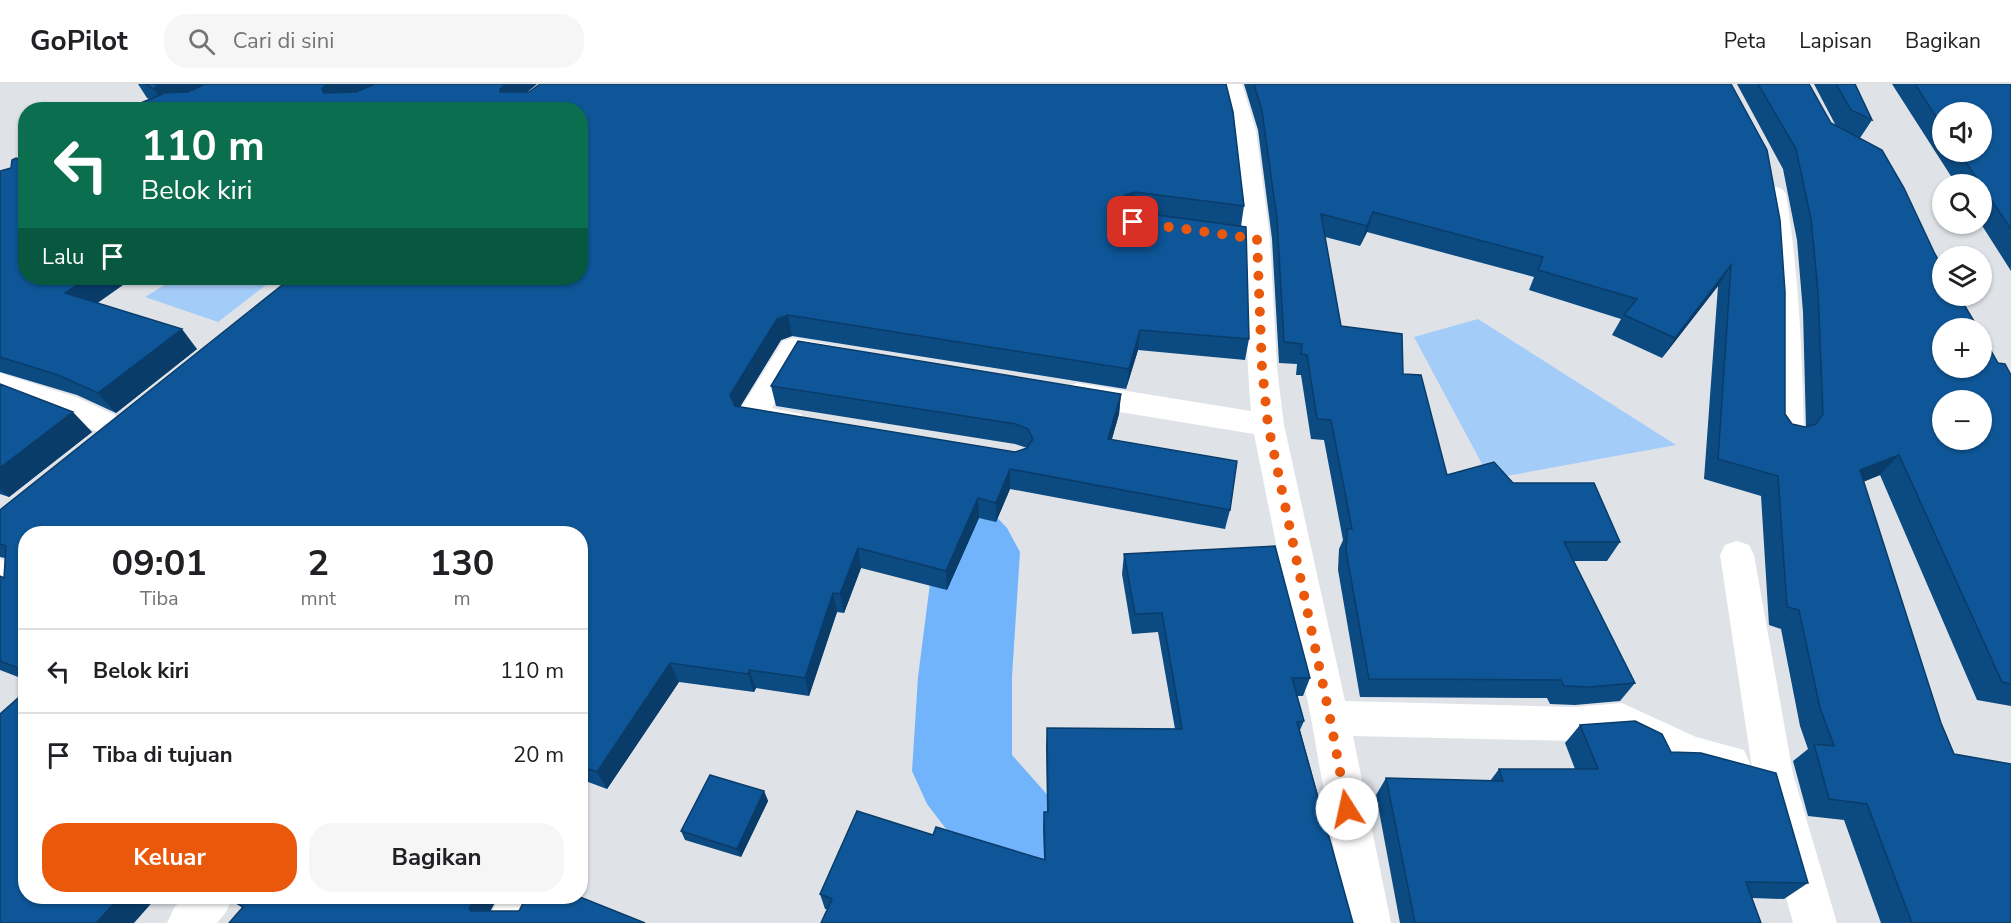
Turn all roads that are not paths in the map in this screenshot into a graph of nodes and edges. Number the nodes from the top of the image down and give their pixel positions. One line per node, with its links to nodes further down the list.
1 (1231, 84): 6 (street)
2 (1769, 169): 9 (street)
3 (862, 360): 7 (street)
4 (0, 383): 8 (street)
5 (1048, 389): 6 (street)
6 (1268, 425): 13 (street)
7 (821, 427)
8 (119, 430)
9 (1788, 434)
10 (1737, 555): 14 (street)
11 (0, 573): 12 (street)
12 (18, 579)
13 (1330, 718): 14 (street); 19 (street)
14 (1773, 774): 20 (street)
15 (205, 904): 17 (street)
16 (520, 904): 18 (street)
17 (189, 923)
18 (508, 923)
19 (1369, 923)
20 (1815, 923)

